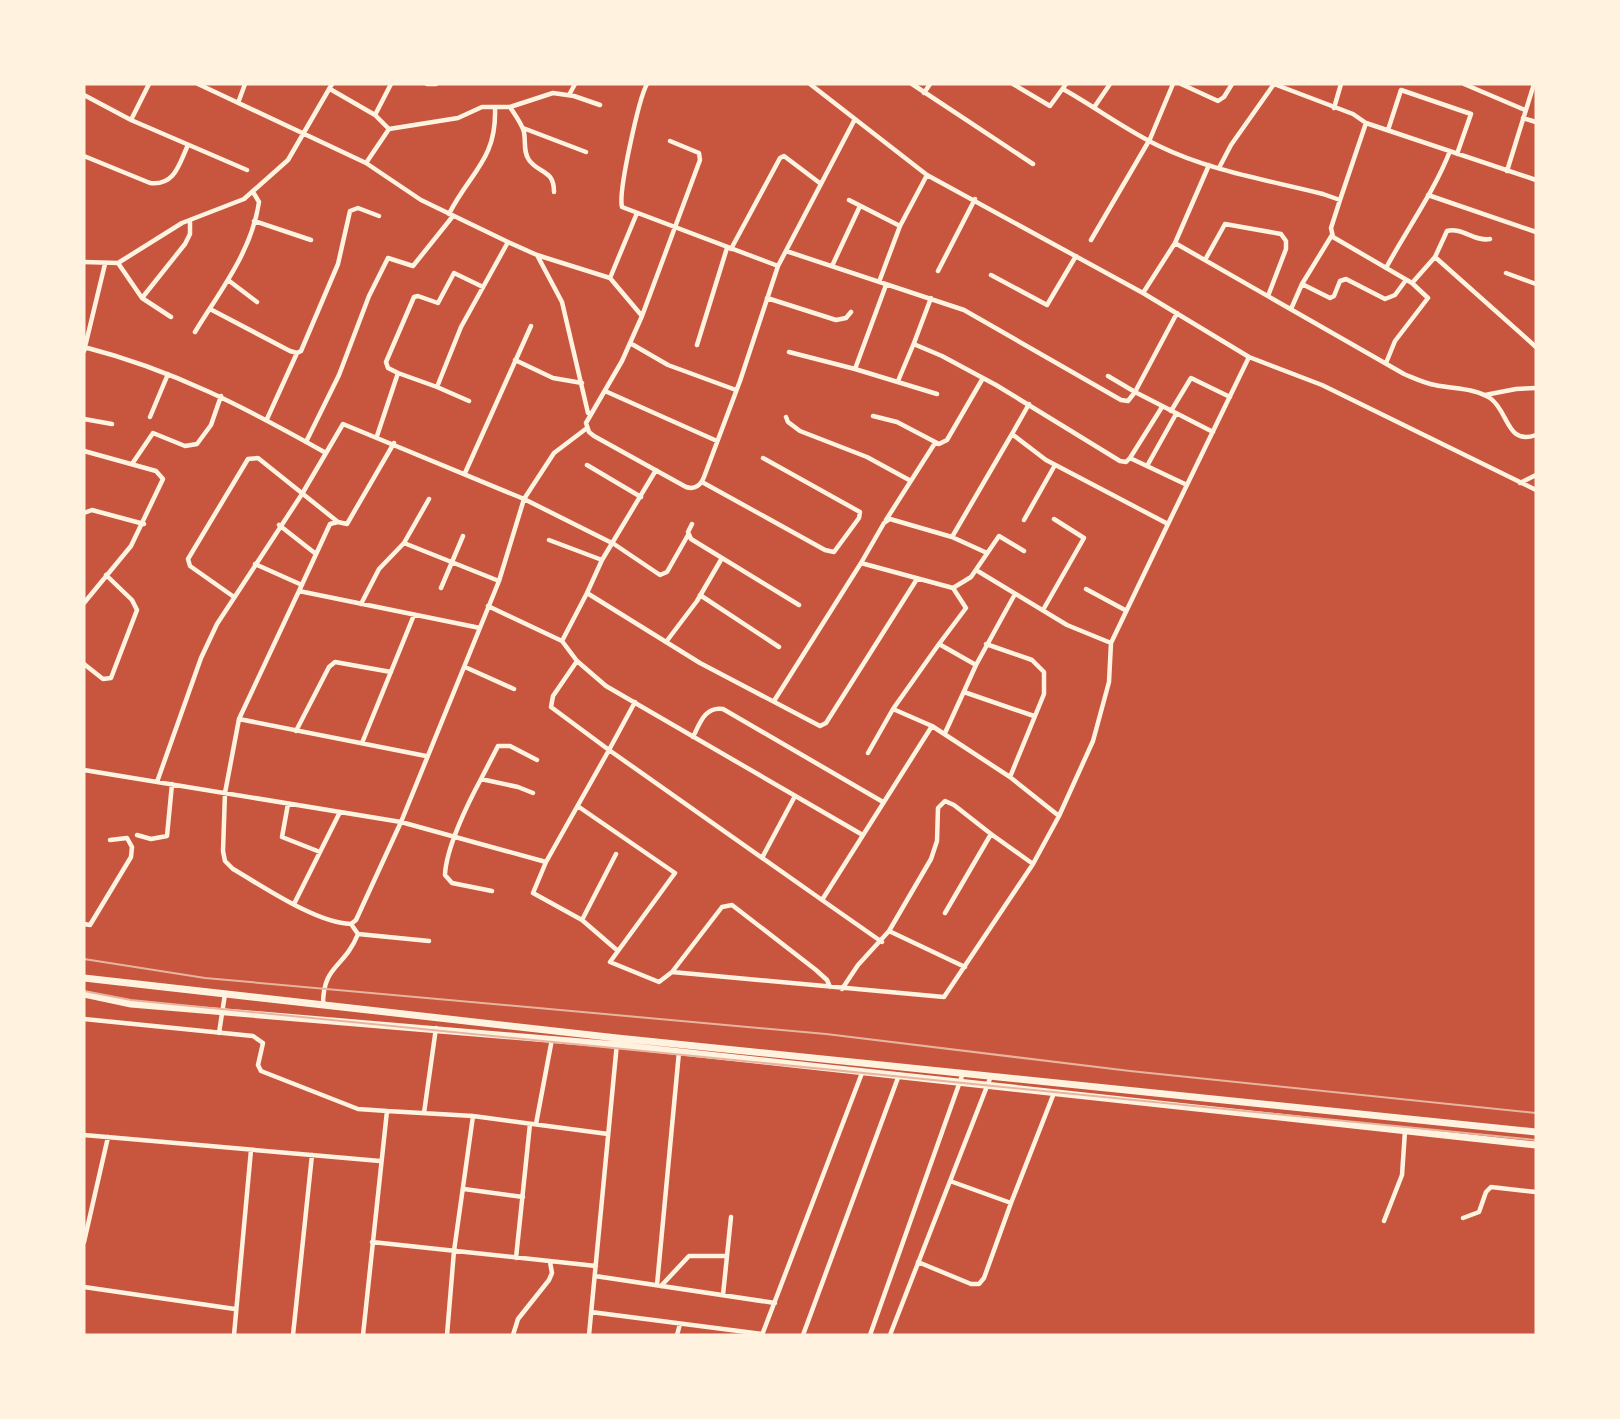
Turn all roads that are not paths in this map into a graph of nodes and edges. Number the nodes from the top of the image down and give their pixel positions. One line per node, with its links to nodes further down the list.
1 (150, 84): 36 (street)
2 (198, 84): 26 (street)
3 (245, 84): 26 (street)
4 (392, 84): 33 (street)
5 (427, 84): 6 (street)
6 (436, 84)
7 (575, 84): 24 (street)
8 (647, 84): 66 (street)
9 (810, 84): 35 (street)
10 (912, 84): 23 (street)
11 (930, 84): 23 (street)
12 (1013, 84): 21 (street)
13 (1110, 84): 28 (street)
14 (1173, 84): 43 (street)
15 (1181, 84): 16 (street)
16 (1232, 84)
17 (1341, 84): 31 (street)
18 (1464, 84): 22 (street)
19 (1534, 84): 32 (street)
20 (331, 86): 33 (street); 42 (street)
21 (1065, 86): 28 (street)
22 (1478, 87): 32 (street)
23 (924, 93): 51 (street)
24 (569, 95): 27 (street); 30 (street)
25 (84, 96): 36 (street)
26 (238, 103): 42 (street)
27 (600, 105)
28 (1095, 106): 43 (street)
29 (495, 107): 30 (street); 40 (street); 67 (street)
30 (510, 108): 39 (street)
31 (1334, 108): 38 (street); 53 (street)
32 (1525, 110): 34 (street)
33 (375, 115): 40 (street)
34 (1523, 118): 37 (street); 55 (street)
35 (855, 119): 56 (street); 58 (street)
36 (130, 120): 45 (street)
37 (1536, 122)
38 (1366, 123): 41 (street); 64 (street)
39 (522, 128): 47 (street); 60 (street)
40 (389, 129): 50 (street)
41 (1388, 130): 46 (street); 48 (street)
42 (305, 135): 50 (street); 59 (street)
43 (1150, 139): 52 (street); 77 (street)
44 (670, 141): 72 (street)
45 (188, 145): 49 (street); 54 (street)
46 (1450, 151): 48 (street); 61 (street)
47 (586, 152)
48 (1457, 154): 55 (street)
49 (84, 156)
50 (366, 163): 67 (street)
51 (1033, 164)
52 (1209, 165): 53 (street); 79 (street)
53 (1219, 168): 64 (street)
54 (247, 170)
55 (1507, 171): 57 (street)
56 (927, 175): 62 (street); 71 (street)
57 (1536, 180)
58 (821, 184): 80 (street); 81 (street)
59 (253, 192): 69 (street); 70 (street)
60 (554, 192)
61 (1428, 195): 73 (street); 91 (street)
62 (975, 199): 83 (street); 92 (street)
63 (849, 200): 65 (street)
64 (1340, 200): 74 (street)
65 (860, 206): 71 (street); 90 (street)
66 (637, 213): 72 (street); 95 (street)
67 (451, 215): 78 (street); 162 (street)
68 (379, 216): 125 (street)
69 (190, 220): 87 (street); 106 (street)
70 (255, 221): 76 (street); 96 (street)
71 (900, 226): 98 (street)
72 (674, 229): 80 (street); 114 (street)
73 (1536, 232)
74 (1332, 234): 91 (street); 102 (street)
75 (1490, 239): 84 (street)
76 (311, 240)
77 (1091, 240)
78 (508, 242): 82 (street); 103 (street)
79 (1174, 243): 85 (street); 104 (street)
80 (729, 248): 89 (street); 121 (street)
81 (786, 251): 89 (street); 90 (street)
82 (537, 255): 95 (street); 135 (street)
83 (1076, 256): 94 (street); 104 (street)
84 (1435, 256): 99 (street); 122 (street)
85 (1205, 260): 105 (street); 105 (street)
86 (84, 262): 88 (street)
87 (118, 263): 88 (street); 106 (street)
88 (105, 264): 123 (street)
89 (778, 266): 107 (street)
90 (832, 266): 98 (street)
91 (1386, 268): 97 (street)
92 (938, 271)
93 (1506, 273): 100 (street)
94 (991, 275)
95 (610, 279): 114 (street)
96 (228, 280): 109 (street); 110 (street)
97 (1406, 280): 99 (street); 102 (street)
98 (879, 282): 101 (street)
99 (1412, 283): 128 (street)
100 (1536, 284)
101 (886, 285): 108 (street); 129 (street)
102 (1302, 285): 111 (street)
103 (483, 287): 130 (street); 136 (street)
104 (1143, 293): 113 (street)
105 (1268, 296): 111 (street)
106 (142, 298): 115 (street)
107 (767, 298): 112 (street); 138 (street)
108 (931, 298): 120 (street); 140 (street)
109 (257, 302)
110 (210, 309): 117 (street); 125 (street)
111 (1291, 309): 128 (street)
112 (851, 312)
113 (1177, 313): 126 (street); 140 (street)
114 (642, 316): 119 (street)
115 (171, 317)
116 (531, 326): 127 (street)
117 (195, 332)
118 (1536, 338): 122 (street)
119 (630, 343): 138 (street); 139 (street)
120 (914, 343): 133 (street); 134 (street)
121 (697, 345)
122 (1534, 345)
123 (84, 348): 131 (street)
124 (789, 352): 129 (street)
125 (297, 353): 154 (street)
126 (1249, 357): 144 (street); 178 (street)
127 (515, 360): 135 (street); 174 (street)
128 (1386, 363): 143 (street)
129 (855, 369): 134 (street)
130 (398, 373): 136 (street); 160 (street)
131 (168, 374): 142 (street); 151 (street)
132 (1108, 376): 140 (street)
133 (983, 378): 146 (street); 164 (street)
134 (898, 381): 141 (street)
135 (582, 383): 149 (street)
136 (437, 387): 145 (street)
137 (1536, 388): 143 (street)
138 (736, 390): 161 (street)
139 (605, 391): 149 (street); 161 (street)
140 (1135, 392): 147 (street)
141 (937, 394)
142 (221, 396): 154 (street); 169 (street)
143 (1485, 396): 159 (street)
144 (1230, 397): 148 (street); 157 (street)
145 (469, 401)
146 (1029, 404): 158 (street); 168 (street)
147 (1162, 407): 148 (street); 168 (street)
148 (1174, 412): 157 (street); 172 (street)
149 (588, 415): 156 (street)
150 (873, 416): 164 (street)
151 (150, 417)
152 (786, 417): 176 (street)
153 (84, 419): 155 (street)
154 (267, 419): 162 (street)
155 (112, 424)
156 (587, 428): 173 (street); 183 (street)
157 (1213, 432): 179 (street)
158 (1012, 434): 171 (street); 196 (street)
159 (1536, 435)
160 (377, 436): 163 (street); 166 (street)
161 (717, 441): 177 (street)
162 (306, 442): 166 (street)
163 (394, 443): 174 (street); 188 (street)
164 (935, 443): 176 (street)
165 (84, 451): 169 (street)
166 (326, 453): 181 (street)
167 (763, 458): 177 (street)
168 (1130, 458): 172 (street)
169 (132, 464): 190 (street)
170 (587, 465): 182 (street)
171 (1055, 465): 187 (street); 192 (street)
172 (1147, 466): 179 (street)
173 (656, 470): 177 (street); 182 (street)
174 (465, 474): 183 (street)
175 (1536, 475): 178 (street)
176 (911, 481): 189 (street)
177 (702, 482)
178 (1520, 483): 180 (street)
179 (1187, 485): 192 (street)
180 (1536, 490)
181 (302, 494): 188 (street); 193 (street); 220 (street)
182 (641, 497): 199 (street)
183 (524, 498): 199 (street); 211 (street)
184 (429, 499): 198 (street)
185 (84, 513): 190 (street)
186 (1054, 519): 225 (street)
187 (1024, 520)
188 (338, 522): 202 (street)
189 (884, 523): 196 (street); 206 (street)
190 (144, 524): 209 (street)
191 (692, 524): 194 (street)
192 (1168, 524): 226 (street)
193 (279, 525): 202 (street); 207 (street)
194 (688, 535): 199 (street); 203 (street)
195 (463, 536): 205 (street)
196 (952, 537): 201 (street)
197 (549, 540): 204 (street)
198 (404, 543): 205 (street); 222 (street)
199 (614, 544): 204 (street)
200 (1024, 550): 201 (street)
201 (987, 553): 208 (street)
202 (316, 554): 212 (street)
203 (722, 558): 219 (street); 223 (street)
204 (602, 560): 217 (street)
205 (451, 562): 211 (street); 213 (street)
206 (861, 562): 210 (street); 242 (street)
207 (255, 564): 212 (street); 220 (street)
208 (976, 570): 214 (street); 218 (street)
209 (106, 575): 221 (street); 236 (street)
210 (917, 579): 214 (street); 242 (street)
211 (499, 581): 224 (street)
212 (302, 585): 216 (street)
213 (441, 588)
214 (953, 588): 232 (street)
215 (1086, 589): 226 (street)
216 (299, 591): 222 (street); 246 (street)
217 (587, 593): 229 (street); 230 (street)
218 (1016, 594): 225 (street); 233 (street)
219 (700, 595): 230 (street); 234 (street)
220 (234, 597): 259 (street)
221 (84, 603)
222 (361, 604): 227 (street)
223 (800, 605)
224 (488, 606): 228 (street); 229 (street)
225 (1043, 610): 231 (street)
226 (1125, 610): 231 (street)
227 (414, 615): 228 (street); 239 (street)
228 (480, 628): 238 (street)
229 (562, 641): 235 (street)
230 (666, 642): 242 (street)
231 (1111, 643): 268 (street)
232 (939, 644): 237 (street); 244 (street)
233 (986, 644): 237 (street); 245 (street)
234 (779, 647)
235 (577, 661): 243 (street); 252 (street)
236 (84, 664)
237 (976, 665): 241 (street)
238 (465, 667): 240 (street); 254 (street)
239 (391, 672): 248 (street); 251 (street)
240 (514, 690)
241 (964, 692): 245 (street); 249 (street)
242 (774, 701)
243 (635, 702): 250 (street); 252 (street)
244 (893, 709): 247 (street); 253 (street)
245 (1034, 716): 257 (street)
246 (239, 719): 248 (street); 261 (street)
247 (932, 726): 249 (street); 264 (street)
248 (296, 731): 251 (street)
249 (945, 733): 257 (street)
250 (693, 737): 263 (street); 264 (street)
251 (362, 744): 254 (street)
252 (609, 750): 266 (street); 277 (street)
253 (868, 753)
254 (426, 756): 269 (street)
255 (537, 760): 258 (street)
256 (84, 770): 259 (street)
257 (1010, 777): 268 (street)
258 (481, 779): 262 (street); 273 (street)
259 (157, 782): 260 (street)
260 (172, 784): 261 (street); 272 (street)
261 (225, 793): 265 (street); 282 (street)
262 (533, 793)
263 (795, 796): 270 (street); 277 (street)
264 (883, 802): 270 (street)
265 (288, 804): 267 (street); 275 (street)
266 (579, 807): 278 (street); 291 (street)
267 (340, 812): 269 (street); 275 (street)
268 (1059, 816): 279 (street)
269 (401, 822): 273 (street); 286 (street)
270 (861, 834): 281 (street)
271 (991, 834): 279 (street); 283 (street); 287 (street)
272 (137, 836)
273 (456, 838): 278 (street); 280 (street)
274 (110, 840): 285 (street)
275 (320, 852): 282 (street)
276 (616, 854): 284 (street)
277 (763, 856): 281 (street)
278 (546, 862): 284 (street)
279 (1033, 864): 292 (street)
280 (492, 891)
281 (822, 900): 290 (street)
282 (294, 904): 286 (street)
283 (945, 913)
284 (582, 920): 291 (street)
285 (84, 924)
286 (351, 924): 288 (street)
287 (889, 931): 290 (street); 292 (street)
288 (358, 934): 289 (street); 299 (street)
289 (429, 940)
290 (882, 942): 296 (street)
291 (618, 951): 293 (street)
292 (965, 967): 296 (street)
293 (672, 972): 295 (street); 295 (street)
294 (84, 978): 298 (highway)
295 (830, 987): 296 (street)
296 (842, 988)
297 (84, 994): 300 (highway)
298 (225, 994): 299 (highway); 300 (street)
299 (323, 1005): 305 (highway)
300 (223, 1011): 302 (highway); 303 (street)
301 (84, 1019): 303 (street)
302 (436, 1028): 304 (highway); 318 (street)
303 (219, 1033): 317 (street)
304 (552, 1039): 305 (highway); 320 (street)
305 (617, 1041): 306 (highway); 307 (highway); 323 (street)
306 (680, 1053): 309 (highway); 347 (street)
307 (902, 1067): 308 (highway); 311 (street)
308 (963, 1073): 310 (highway); 312 (street)
309 (862, 1074): 311 (highway); 350 (street)
310 (992, 1076): 313 (street); 315 (highway)
311 (898, 1078): 312 (highway); 362 (street)
312 (960, 1082): 313 (highway); 363 (street)
313 (988, 1085): 314 (highway); 330 (street)
314 (1054, 1093): 316 (highway); 334 (street)
315 (1190, 1097): 316 (highway); 322 (highway)
316 (1189, 1109): 321 (highway)
317 (387, 1111): 318 (street); 329 (street)
318 (424, 1113): 319 (street)
319 (473, 1116): 320 (street); 331 (street)
320 (533, 1124): 323 (street); 333 (street)
321 (1405, 1131): 326 (highway); 337 (street)
322 (1536, 1132)
323 (608, 1134): 345 (street)
324 (84, 1135): 325 (street)
325 (108, 1137): 327 (street); 338 (street)
326 (1536, 1145)
327 (251, 1150): 328 (street); 351 (street)
328 (312, 1155): 329 (street); 355 (street)
329 (380, 1161): 339 (street)
330 (950, 1181): 334 (street); 344 (street)
331 (464, 1189): 333 (street); 340 (street)
332 (1536, 1192): 336 (street)
333 (523, 1197): 342 (street)
334 (1011, 1203): 344 (street)
335 (731, 1218): 341 (street)
336 (1463, 1218)
337 (1384, 1221)
338 (84, 1242)
339 (372, 1242): 340 (street); 356 (street)
340 (454, 1251): 342 (street); 357 (street)
341 (727, 1256): 347 (street); 349 (street)
342 (516, 1258): 343 (street)
343 (550, 1262): 345 (street); 358 (street)
344 (918, 1262): 364 (street)
345 (596, 1266): 346 (street)
346 (595, 1276): 347 (street); 352 (street)
347 (659, 1285): 349 (street)
348 (84, 1287): 351 (street)
349 (723, 1295): 350 (street)
350 (775, 1303): 361 (street)
351 (236, 1309): 354 (street)
352 (591, 1312): 353 (street); 359 (street)
353 (680, 1324): 360 (street); 361 (street)
354 (234, 1335)
355 (293, 1335)
356 (363, 1335)
357 (447, 1335)
358 (513, 1335)
359 (589, 1335)
360 (677, 1335)
361 (762, 1335)
362 (803, 1335)
363 (870, 1335)
364 (890, 1335)

